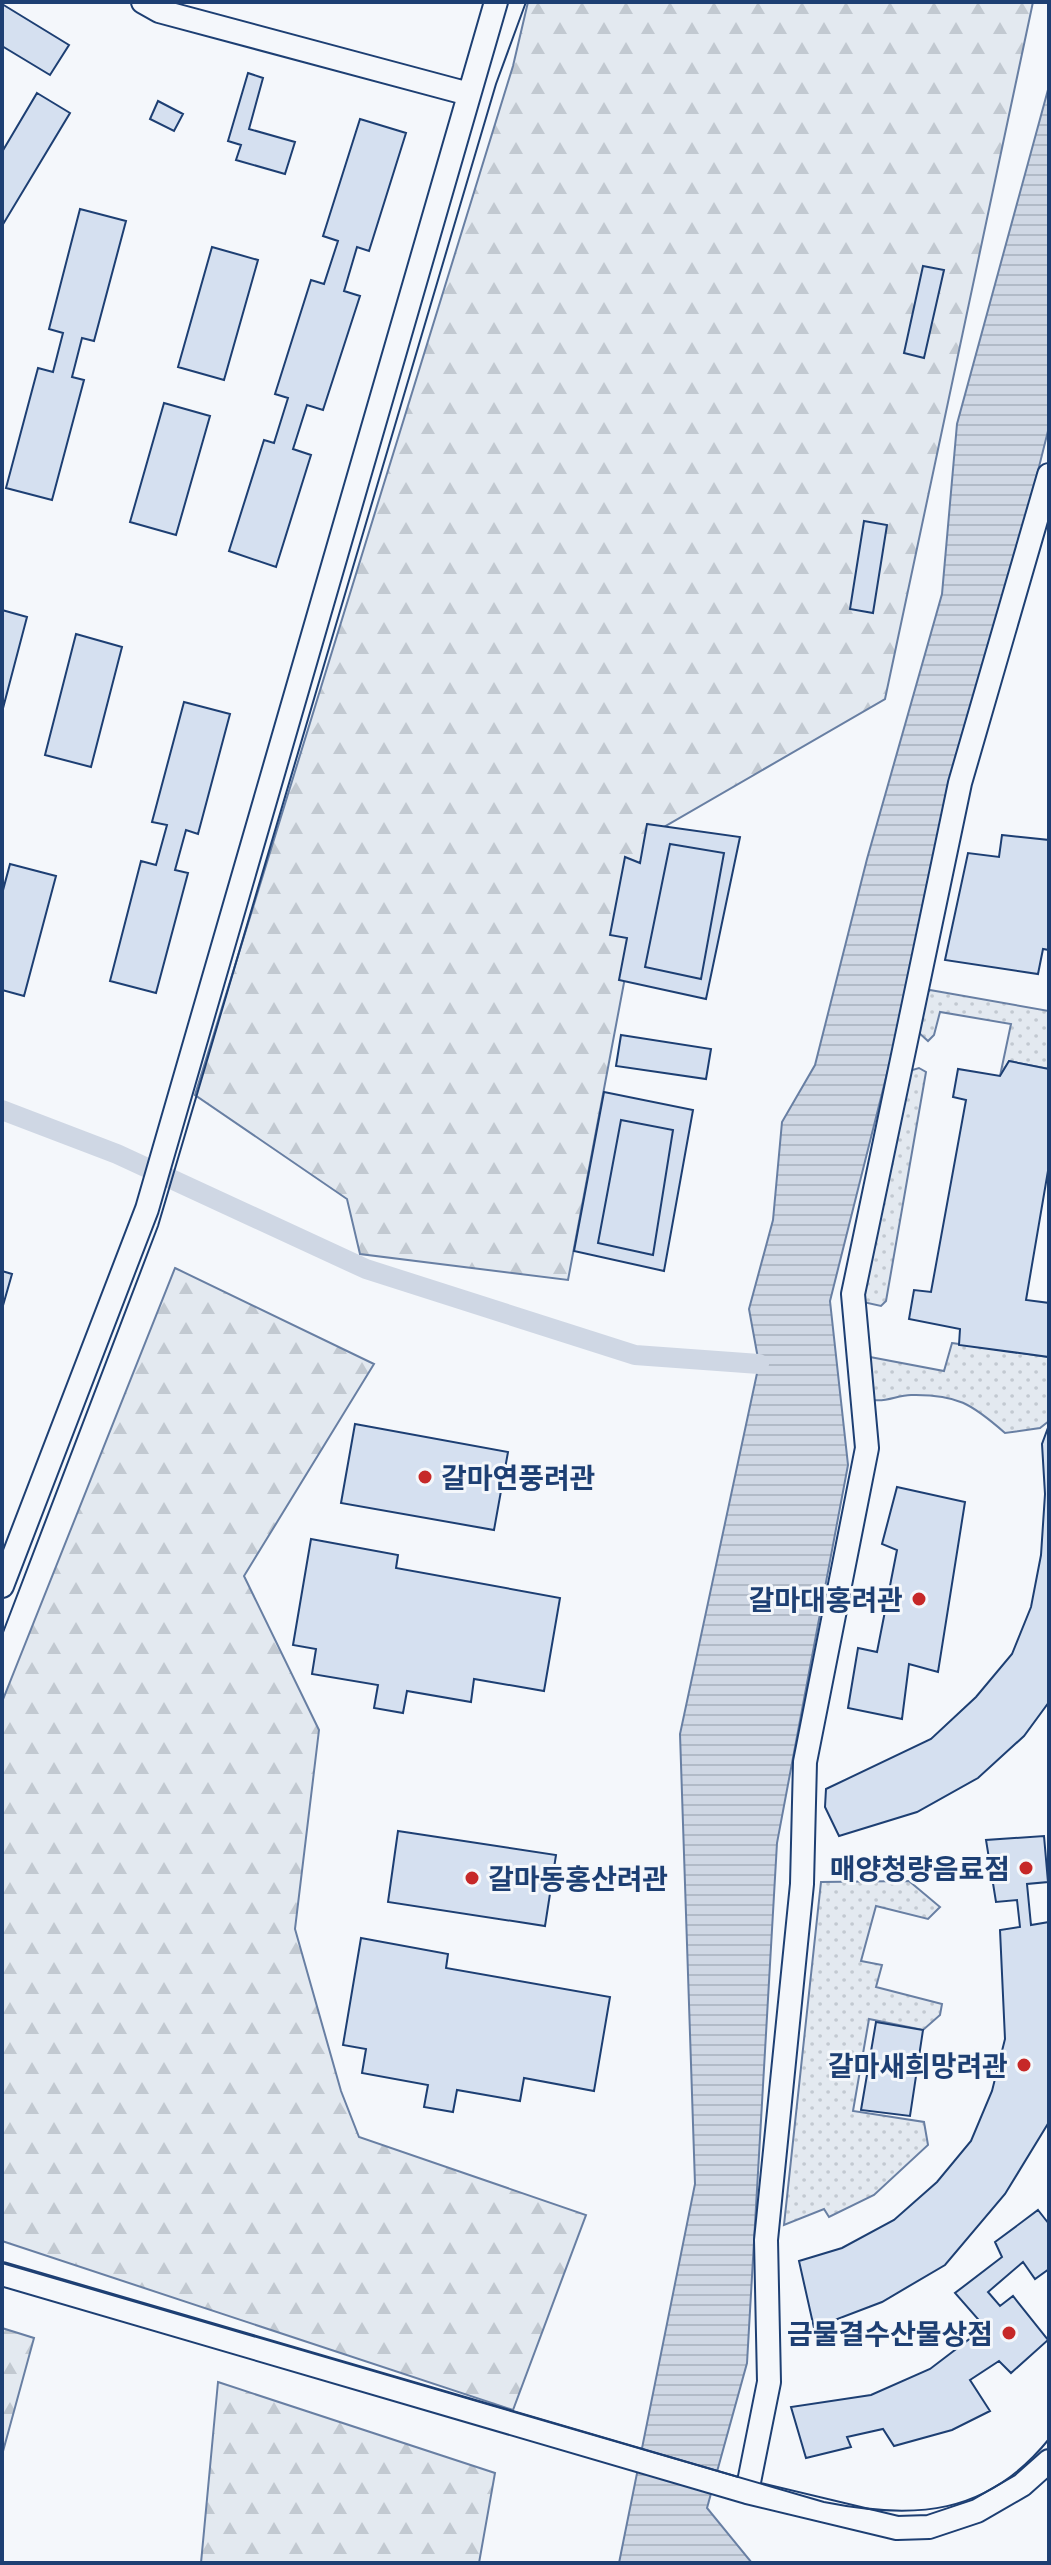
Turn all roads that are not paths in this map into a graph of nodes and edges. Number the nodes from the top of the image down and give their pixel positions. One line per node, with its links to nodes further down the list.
1 (143, 2): 3 (street)
2 (496, 2): 3 (street)
3 (469, 94): 5 (street)
4 (1049, 475): 8 (street)
5 (2, 1586)
6 (2, 2274): 8 (street)
7 (1049, 2461): 8 (street)
8 (737, 2489)

